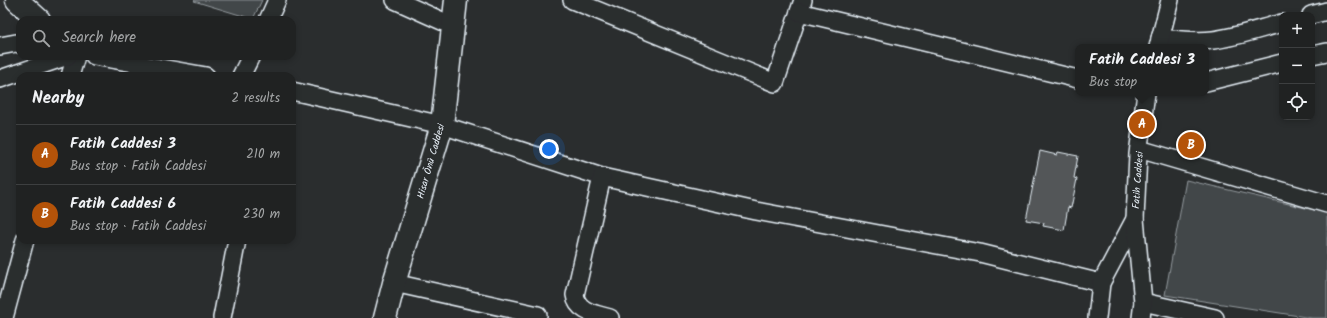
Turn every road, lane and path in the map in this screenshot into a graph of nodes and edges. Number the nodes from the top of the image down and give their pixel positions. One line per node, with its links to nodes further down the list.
1 (17, 0): 10 (main road)
2 (277, 0): 11 (street)
3 (395, 0): 13 (street)
4 (456, 0): 13 (main road, Hisar Önü Caddesi)
5 (572, 0): 7 (street)
6 (1170, 0): 14 (street)
7 (801, 6): 29 (street)
8 (1327, 11): 9 (street)
9 (1315, 14)
10 (35, 16)
11 (270, 16)
12 (1279, 24): 14 (street)
13 (453, 26): 34 (main road, Hisar Önü Caddesi)
14 (1159, 42)
15 (16, 43): 16 (street)
16 (0, 46)
17 (1327, 52): 18 (street)
18 (1315, 54)
19 (56, 60): 24 (street)
20 (75, 60): 25 (street)
21 (116, 60): 26 (street)
22 (249, 60): 27 (street)
23 (1279, 64): 31 (street)
24 (21, 72)
25 (71, 72)
26 (184, 72)
27 (243, 72)
28 (16, 74): 30 (street)
29 (1075, 78)
30 (0, 79)
31 (1209, 81)
32 (296, 92): 34 (street)
33 (1146, 96): 35 (street, Fatih Caddesi)
34 (442, 125): 36 (street); 41 (main road, Hisar Önü Caddesi)
35 (1139, 149): 37 (street); 38 (street, Fatih Caddesi)
36 (602, 177): 42 (street); 48 (street)
37 (1327, 204)
38 (1135, 219): 42 (street, Fatih Caddesi); 43 (street, Fatih Caddesi)
39 (24, 244): 45 (street)
40 (236, 244): 46 (street)
41 (394, 283): 44 (street); 47 (main road, Hisar Önü Caddesi)
42 (1101, 283): 49 (street, Fatih Caddesi)
43 (1142, 310): 50 (street)
44 (538, 315)
45 (4, 318)
46 (222, 318)
47 (385, 318)
48 (610, 318)
49 (1097, 318)
50 (1215, 318)

